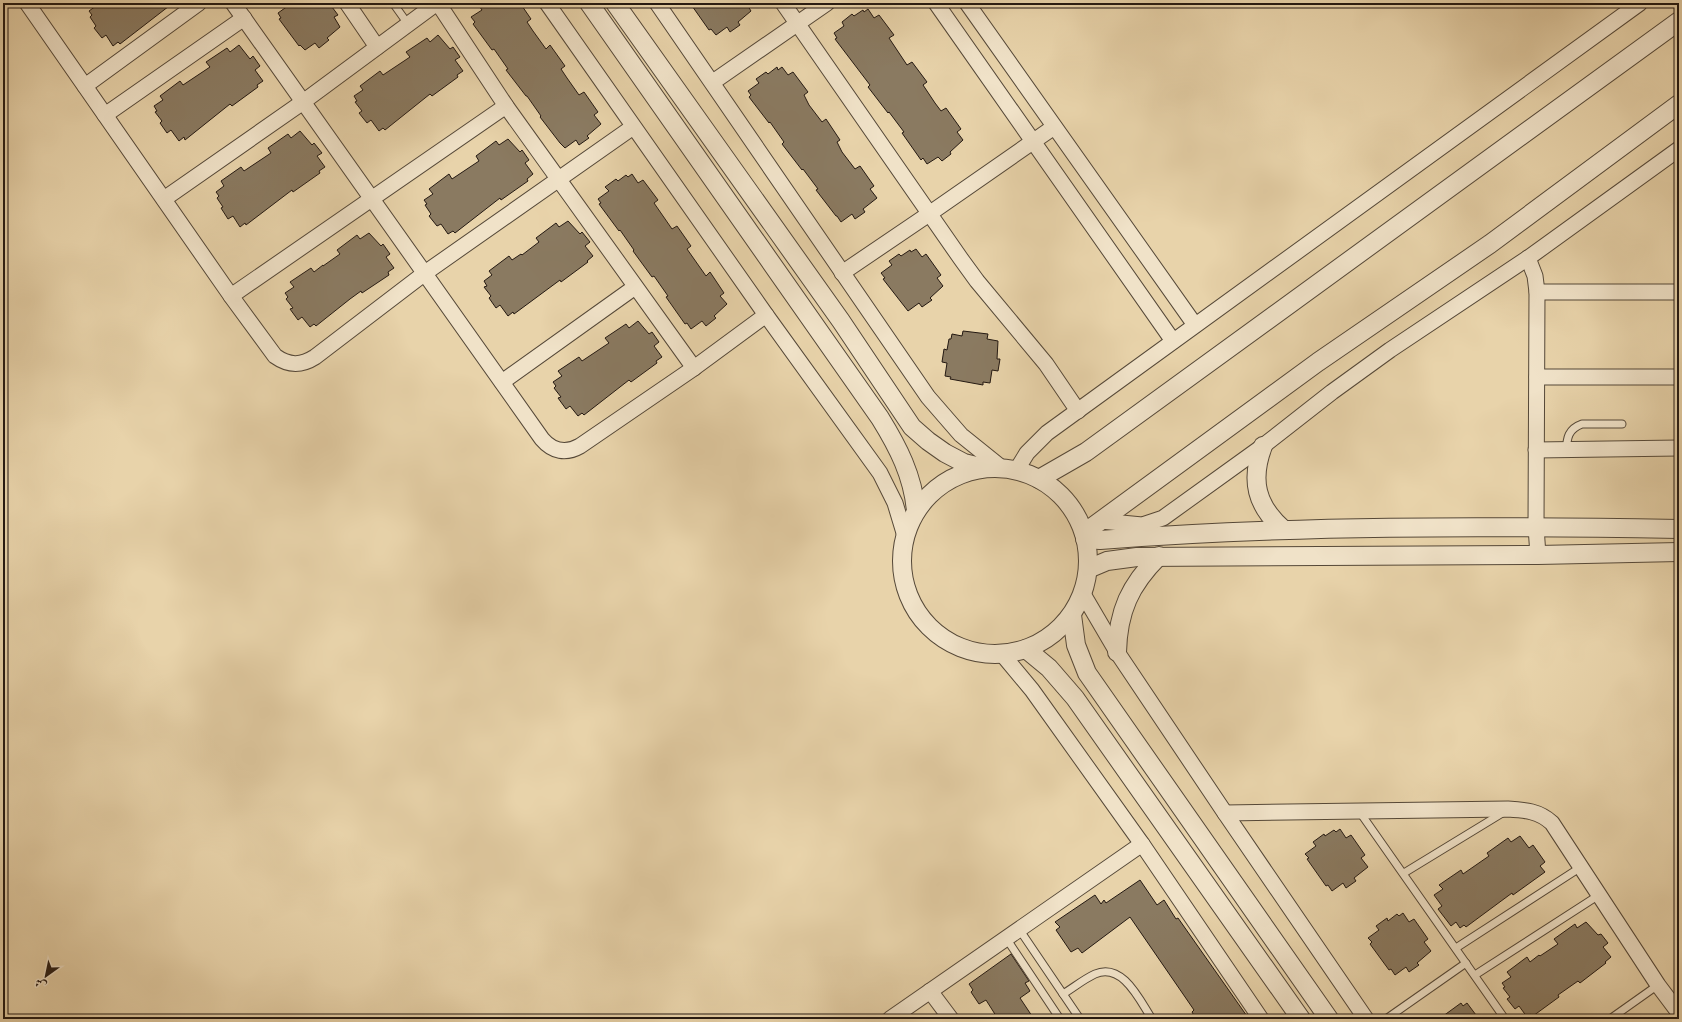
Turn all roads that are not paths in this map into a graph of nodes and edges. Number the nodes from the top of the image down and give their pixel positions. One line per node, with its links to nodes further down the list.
1 (199, 3): 22 (street)
2 (233, 3): 16 (street)
3 (348, 3): 20 (street)
4 (393, 3): 19 (lane)
5 (437, 3): 19 (street); 25 (street)
6 (547, 3): 27 (street)
7 (589, 3): 58 (street)
8 (615, 3): 55 (street)
9 (657, 3): 21 (street)
10 (783, 3): 18 (street)
11 (827, 3): 18 (street)
12 (936, 3): 29 (street)
13 (967, 3): 28 (street)
14 (1640, 3): 43 (street)
15 (32, 5): 22 (street)
16 (244, 18): 23 (street); 26 (street)
17 (1679, 21): 57 (street)
18 (798, 23): 21 (street); 34 (street)
19 (408, 24): 20 (street)
20 (377, 47): 23 (street)
21 (712, 82): 37 (street)
22 (86, 86): 26 (street)
23 (303, 102): 32 (street); 33 (street)
24 (1679, 104): 59 (street)
25 (506, 106): 31 (street); 32 (street)
26 (105, 115): 33 (street)
27 (633, 127): 31 (street); 42 (street)
28 (1054, 127): 29 (street); 43 (street)
29 (1033, 141): 34 (street); 44 (street)
30 (1679, 149): 35 (street)
31 (558, 178): 36 (street); 38 (street)
32 (372, 198): 36 (street); 41 (street)
33 (164, 199): 41 (street)
34 (929, 214): 37 (street); 49 (street)
35 (1528, 258): 39 (street); 51 (street)
36 (425, 273): 41 (street); 48 (street)
37 (842, 273): 56 (street)
38 (635, 287): 45 (street); 48 (street)
39 (1537, 292): 40 (street); 46 (street)
40 (1679, 292)
41 (231, 296)
42 (766, 315): 45 (street); 63 (street)
43 (1195, 325): 44 (street)
44 (1173, 341): 49 (street)
45 (694, 368): 48 (street)
46 (1537, 377): 47 (street); 53 (street)
47 (1679, 378)
48 (502, 382)
49 (1078, 411): 56 (street)
50 (1622, 424): 54 (lane)
51 (1263, 446): 59 (street); 62 (street)
52 (1679, 448): 54 (street)
53 (1536, 450): 54 (street); 60 (street)
54 (1566, 451)
55 (984, 468): 56 (street); 58 (street)
56 (1009, 469): 57 (street)
57 (1039, 479): 64 (street)
58 (916, 511): 63 (street)
59 (1101, 521): 64 (street)
60 (1536, 527): 61 (street); 62 (street); 66 (street)
61 (1679, 529)
62 (1284, 530): 64 (street)
63 (905, 536): 73 (street)
64 (1085, 536): 68 (street)
65 (1679, 552): 66 (street)
66 (1538, 555): 67 (street)
67 (1158, 556): 68 (street); 72 (street)
68 (1088, 569): 69 (street)
69 (1083, 594): 70 (street); 72 (street)
70 (1072, 615): 71 (street); 97 (street)
71 (1026, 649): 73 (street); 96 (street)
72 (1117, 652): 76 (street)
73 (1002, 654): 77 (street)
74 (1508, 809): 75 (street); 78 (street); 79 (lane)
75 (1359, 811): 76 (street); 79 (lane)
76 (1225, 813): 98 (street)
77 (1142, 844): 81 (street); 95 (street)
78 (1581, 866): 80 (street); 83 (lane)
79 (1404, 873): 83 (lane)
80 (1600, 895): 85 (lane); 86 (street)
81 (1019, 929): 82 (street); 88 (lane)
82 (1006, 938): 87 (street); 92 (lane)
83 (1456, 948): 84 (lane)
84 (1466, 963): 85 (lane); 99 (lane)
85 (1475, 975): 100 (lane)
86 (1658, 985): 89 (street); 101 (lane)
87 (930, 991): 90 (street); 91 (street)
88 (1063, 994): 93 (lane); 94 (lane)
89 (1679, 1013)
90 (890, 1019)
91 (951, 1019)
92 (1060, 1019)
93 (1080, 1019)
94 (1152, 1019)
95 (1261, 1019)
96 (1301, 1019)
97 (1330, 1019)
98 (1366, 1019)
99 (1386, 1019)
100 (1505, 1019)
101 (1610, 1019)

